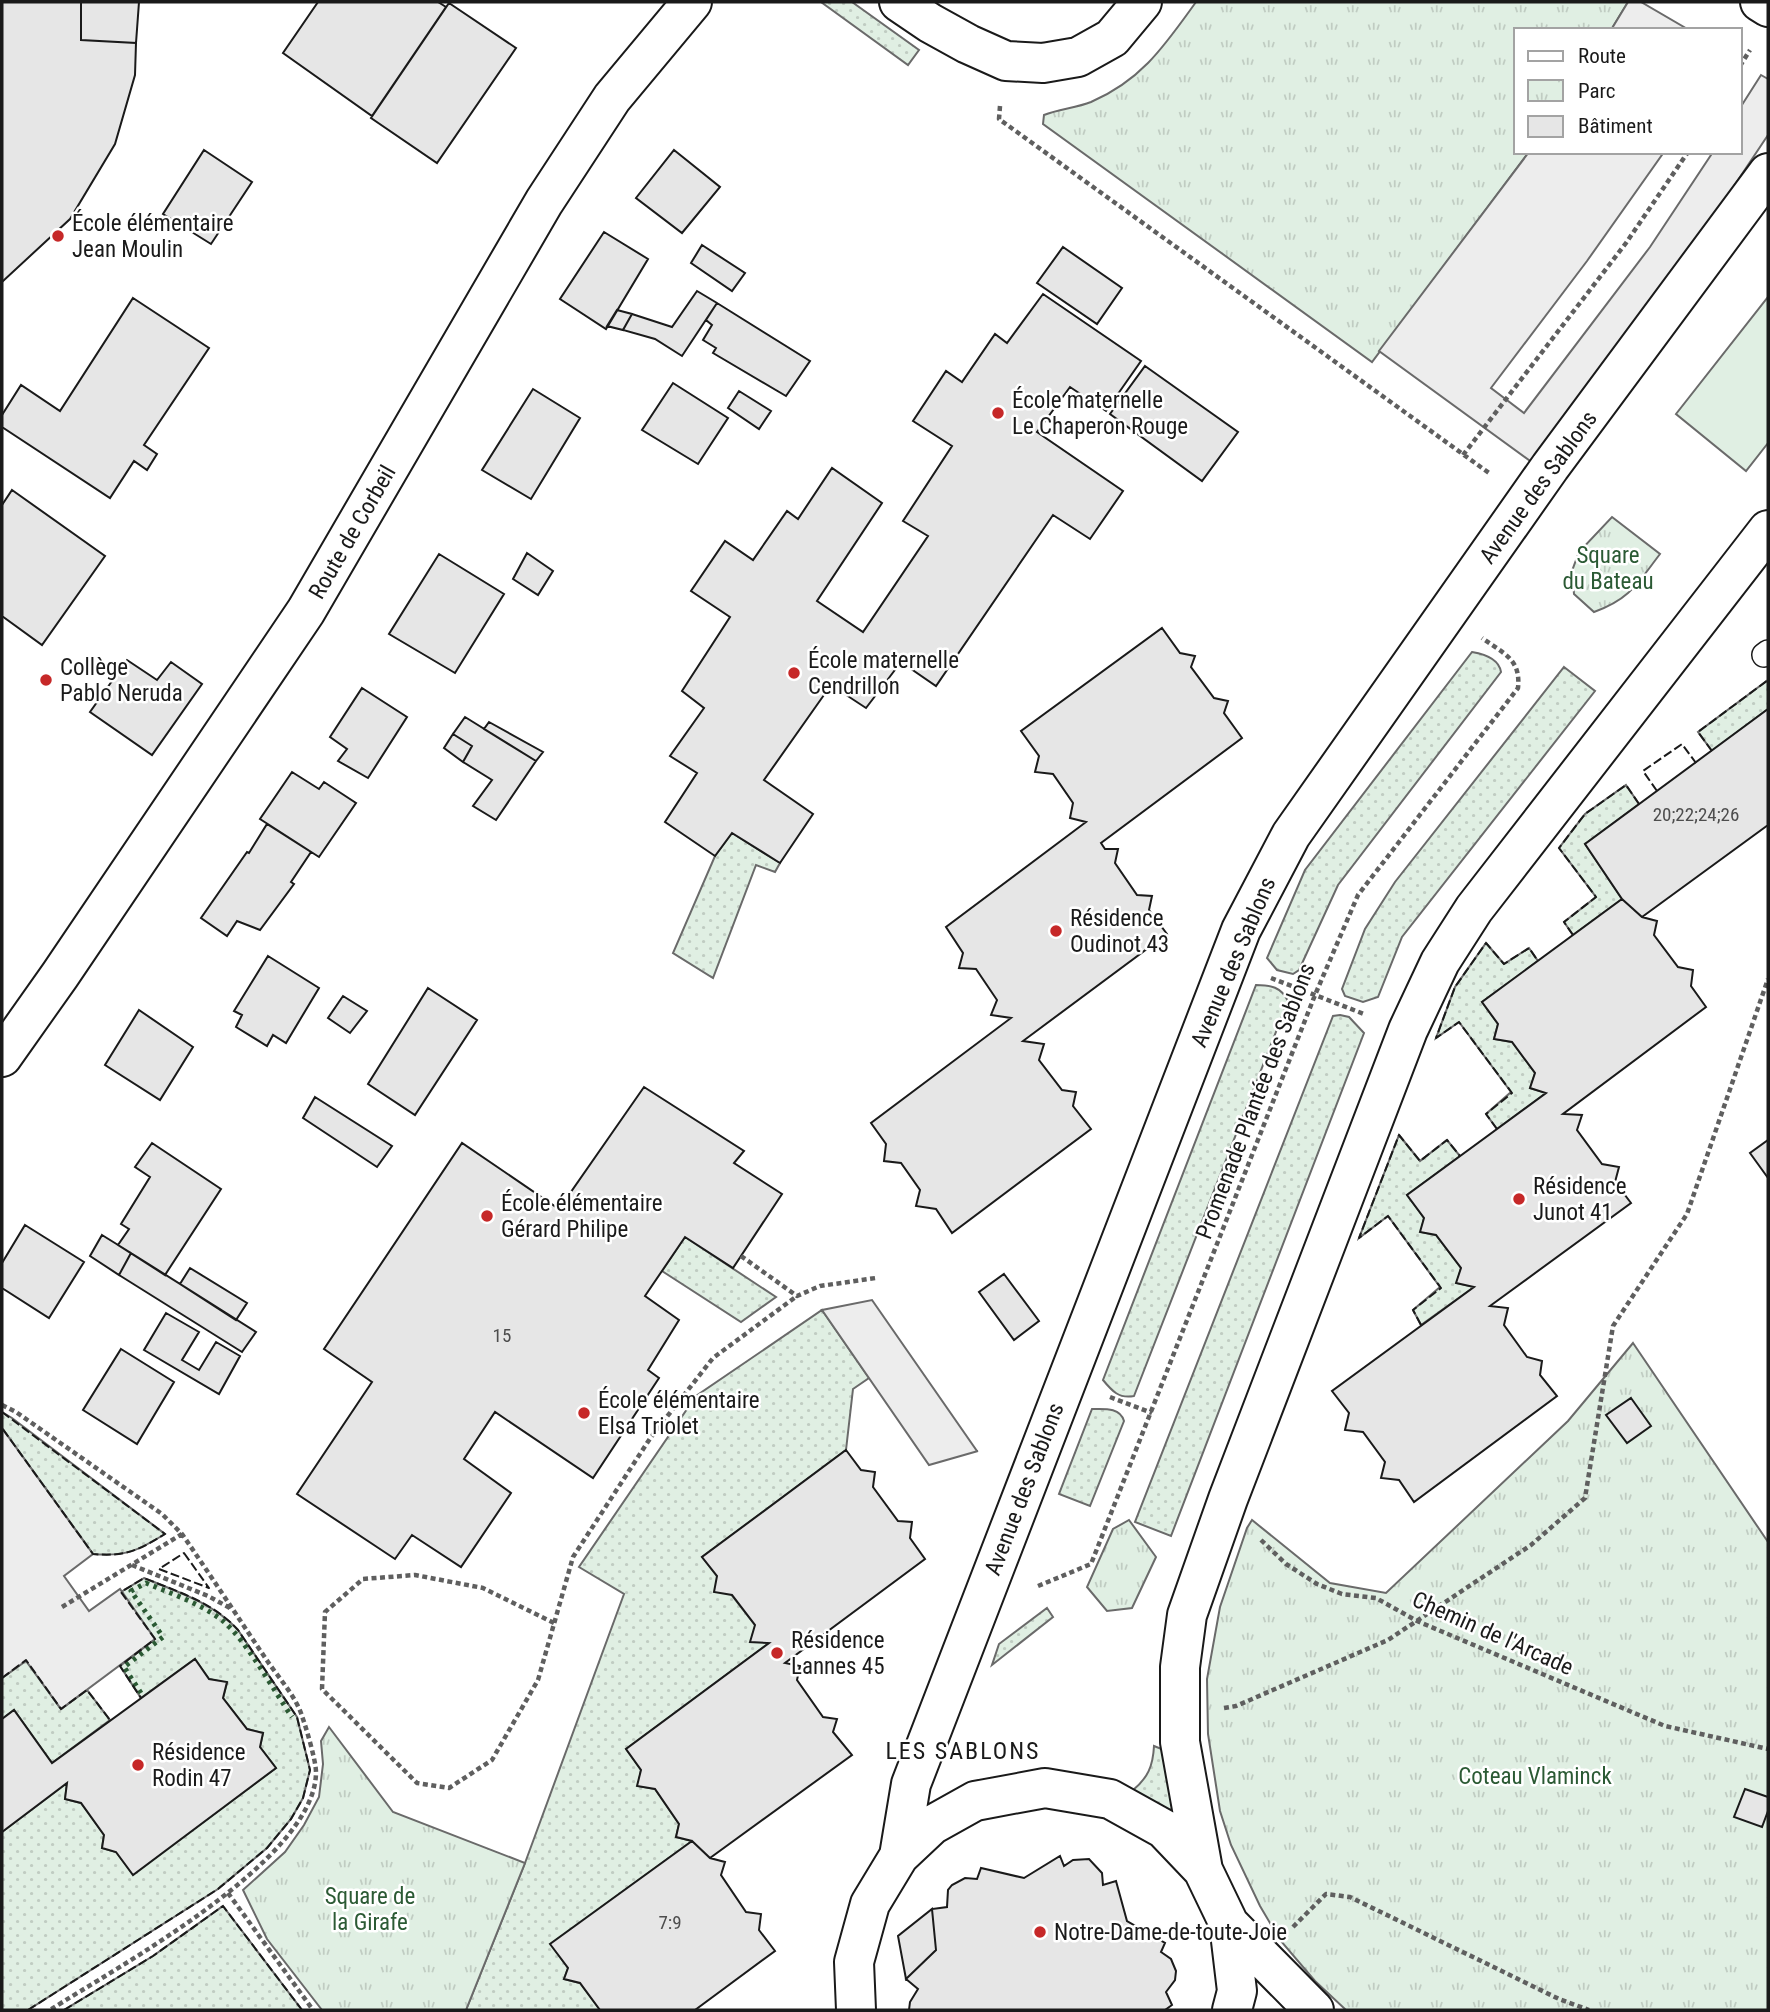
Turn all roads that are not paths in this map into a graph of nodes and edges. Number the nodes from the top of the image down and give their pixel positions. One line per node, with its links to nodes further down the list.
1 (692, 2): 8 (street, Route de Corbeil)
2 (899, 2): 3 (street)
3 (1142, 2)
4 (1760, 2): 5 (street)
5 (1768, 7)
6 (1768, 173): 9 (street, Avenue des Sablons)
7 (1768, 530): 10 (street, Avenue des Sablons)
8 (2, 1056)
9 (899, 1856): 10 (street, Avenue des Sablons); 12 (street, Avenue des Sablons)
10 (1203, 1870): 11 (street, Avenue des Sablons)
11 (1229, 1924): 15 (street, Avenue des Sablons); 16 (street)
12 (855, 1962): 13 (street, Avenue des Sablons); 14 (street, Avenue des Sablons)
13 (830, 2010)
14 (856, 2010)
15 (1231, 2010)
16 (1314, 2010)

